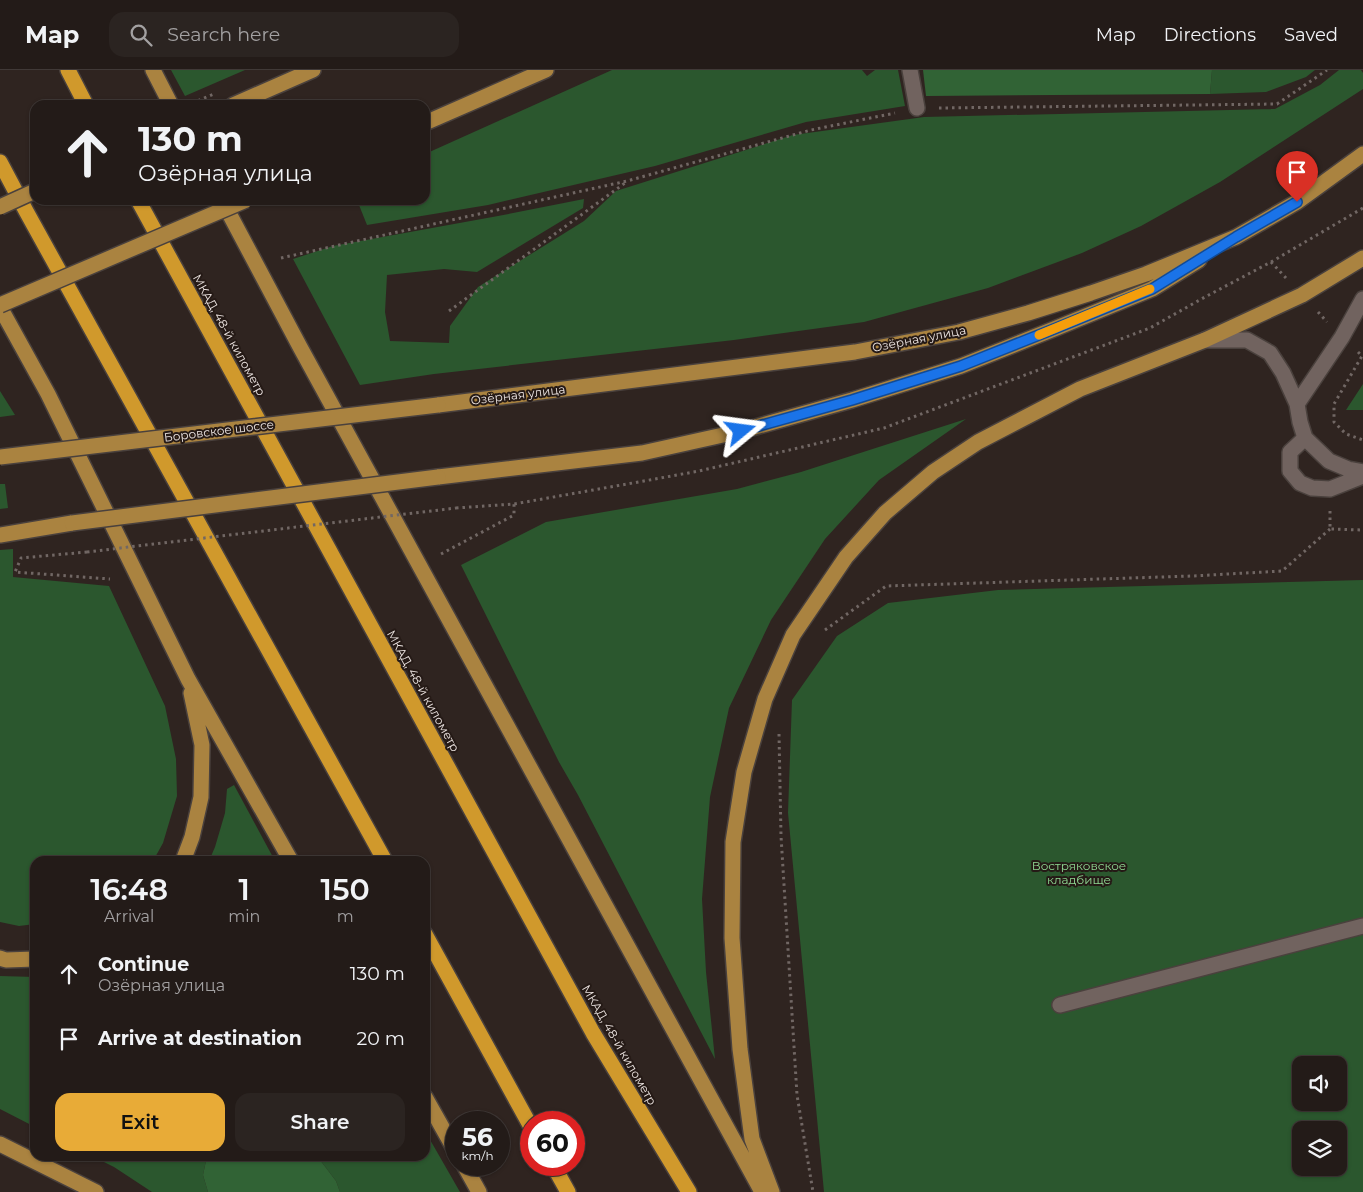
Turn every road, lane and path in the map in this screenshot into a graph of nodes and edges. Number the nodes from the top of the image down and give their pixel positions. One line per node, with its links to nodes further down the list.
1 (68, 70): 8 (highway)
2 (153, 70): 9 (main road)
3 (313, 70): 11 (main road)
4 (546, 70): 13 (main road)
5 (910, 70): 12 (street)
6 (1327, 70): 12 (path)
7 (214, 94): 10 (path)
8 (83, 100)
9 (168, 100)
10 (200, 100)
11 (244, 100)
12 (917, 108): 16 (path)
13 (430, 120)
14 (1363, 154): 22 (main road, Озёрная улица)
15 (0, 162): 48 (highway)
16 (627, 181): 23 (path); 27 (path)
17 (30, 194): 21 (main road, bridge)
18 (141, 205): 65 (highway, МКАД, 48-й километр)
19 (225, 205): 66 (main road)
20 (234, 205): 26 (main road, bridge)
21 (0, 207)
22 (1236, 237): 31 (main road, Озёрная улица); 40 (main road, bridge)
23 (281, 258)
24 (1363, 258): 28 (main road)
25 (1363, 299): 30 (street)
26 (0, 306): 44 (main road)
27 (449, 311)
28 (1205, 340): 30 (street); 67 (main road)
29 (1362, 356): 33 (path)
30 (1297, 404): 32 (street)
31 (438, 405): 34 (main road, Боровское шоссе, bridge)
32 (1305, 438): 35 (street); 36 (street)
33 (1363, 440)
34 (0, 457)
35 (1363, 472)
36 (1363, 476)
37 (514, 504): 41 (path)
38 (456, 508): 42 (path, bridge)
39 (1330, 530): 43 (path)
40 (0, 535)
41 (441, 554)
42 (110, 580)
43 (818, 635)
44 (188, 679): 46 (main road); 47 (main road)
45 (779, 728): 68 (path)
46 (185, 856)
47 (288, 856)
48 (382, 856)
49 (1363, 926): 53 (street)
50 (430, 943): 55 (highway)
51 (0, 958): 52 (main road)
52 (30, 959)
53 (1060, 1005)
54 (430, 1106): 56 (main road)
55 (522, 1111)
56 (445, 1132)
57 (0, 1144): 58 (main road)
58 (30, 1159)
59 (34, 1161): 62 (main road)
60 (470, 1176): 63 (main road)
61 (559, 1176): 64 (highway)
62 (96, 1192)
63 (479, 1192)
64 (568, 1192)
65 (689, 1192)
66 (762, 1192)
67 (772, 1192)
68 (813, 1192)

